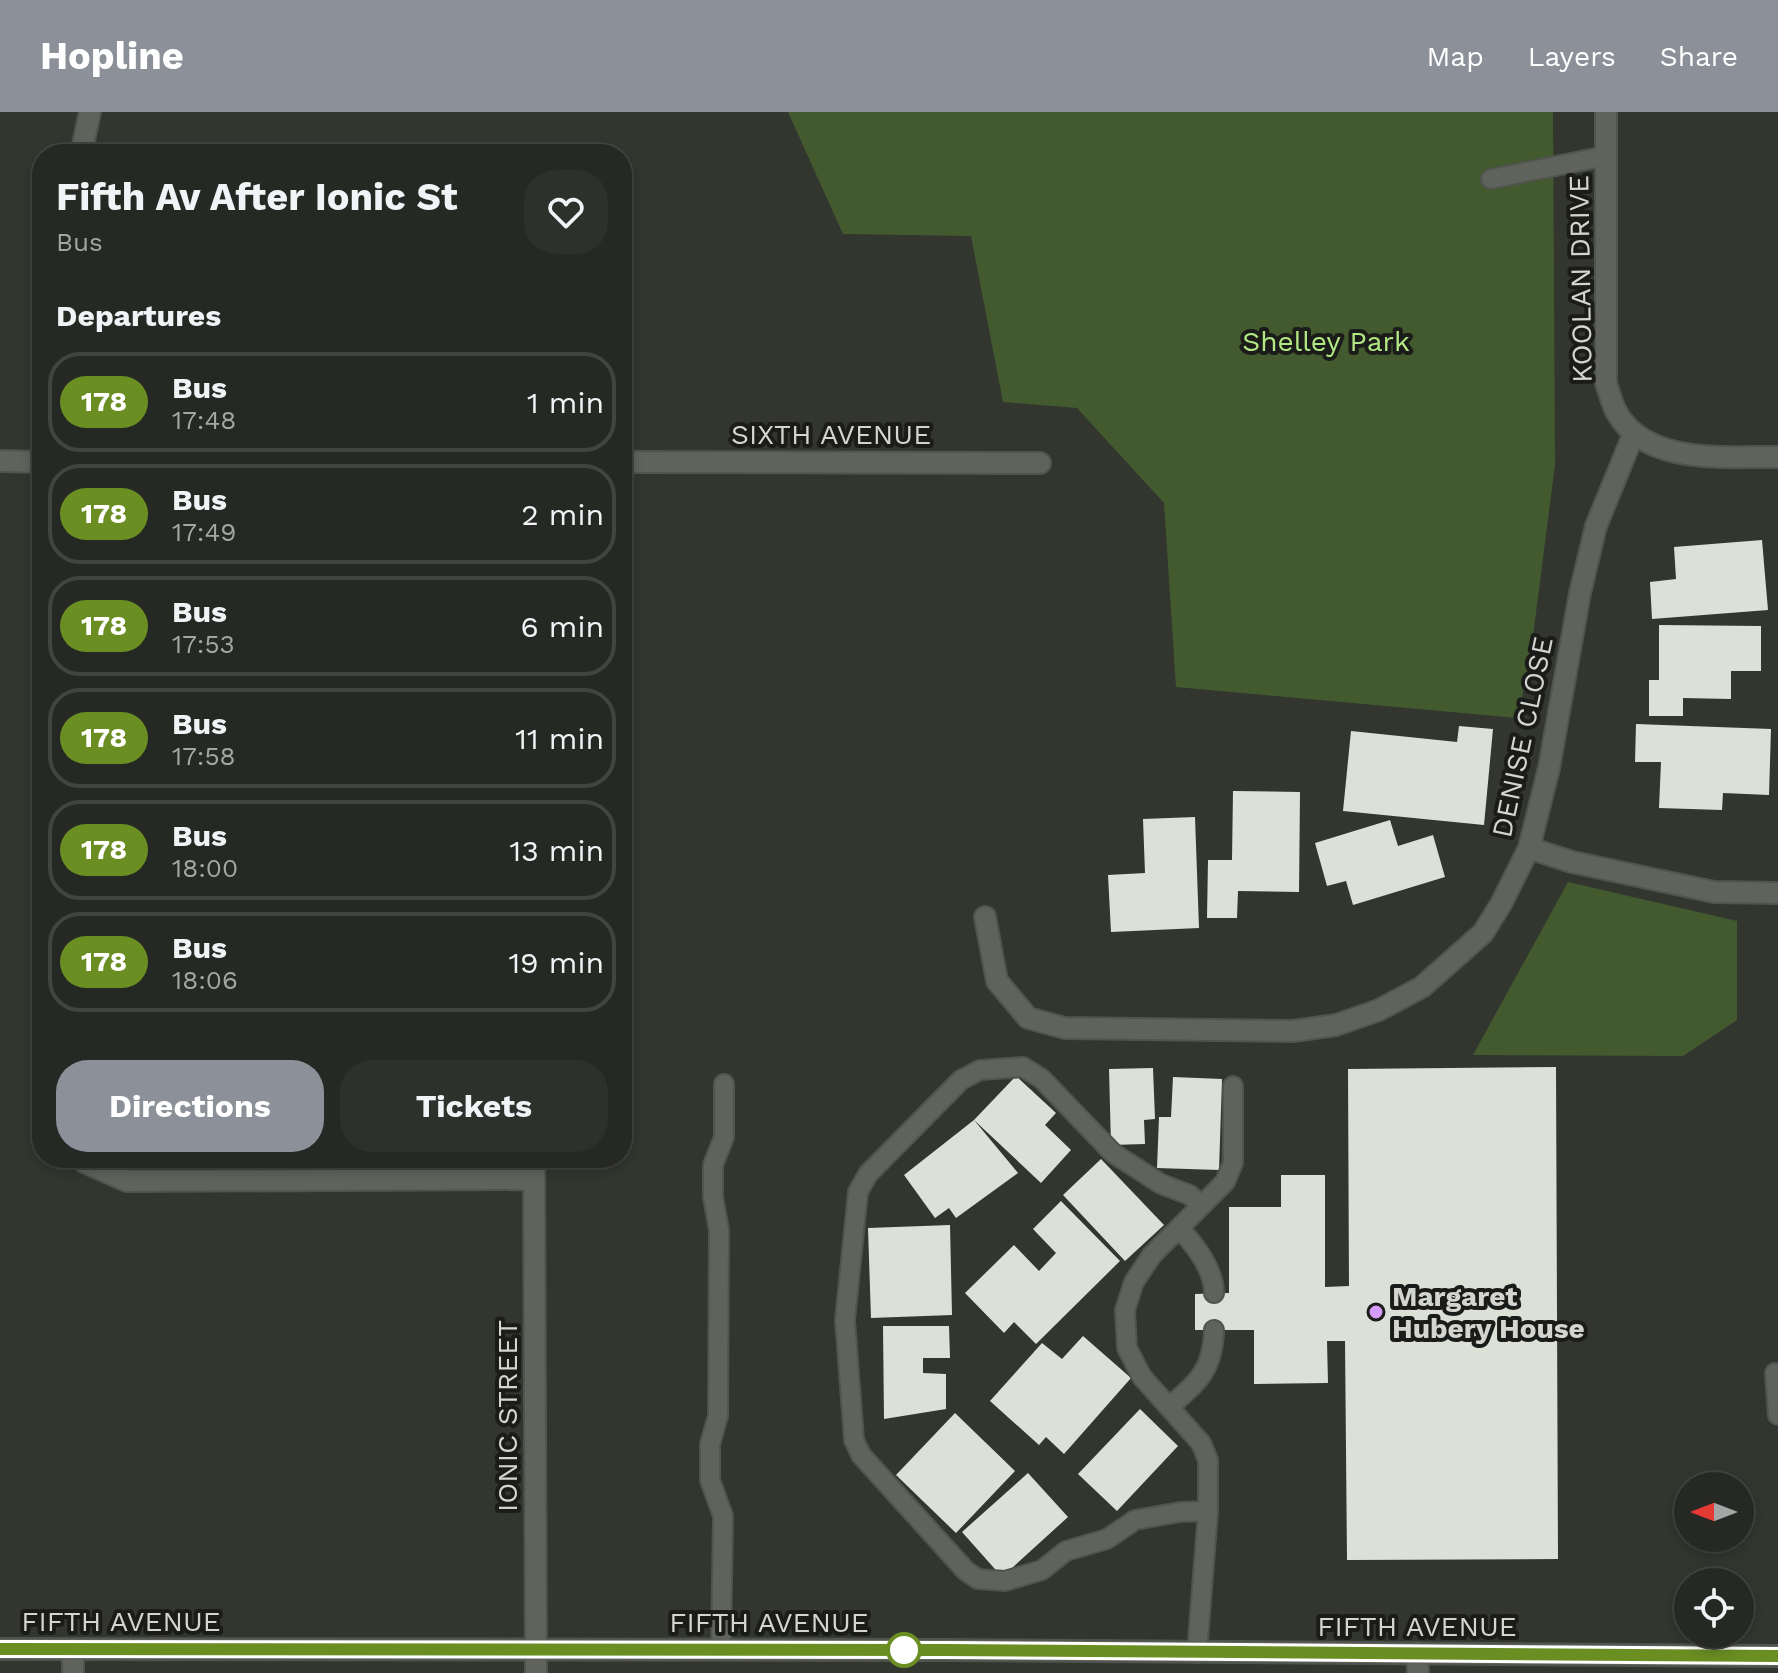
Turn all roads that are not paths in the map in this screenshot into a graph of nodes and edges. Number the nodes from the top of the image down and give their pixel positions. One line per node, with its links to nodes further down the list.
1 (90, 112): 3 (street)
2 (1606, 112): 4 (street, KOOLAN DRIVE)
3 (83, 144)
4 (1606, 156): 5 (lane); 6 (street, KOOLAN DRIVE)
5 (1491, 179)
6 (1634, 433): 7 (street); 12 (street, DENISE CLOSE)
7 (1778, 457)
8 (0, 461): 9 (street)
9 (32, 462)
10 (632, 462): 11 (street, SIXTH AVENUE)
11 (1040, 463)
12 (1529, 848): 13 (street); 14 (street, DENISE CLOSE)
13 (1778, 893)
14 (985, 917)
15 (724, 1084): 30 (lane)
16 (1233, 1086): 19 (lane)
17 (98, 1168): 18 (street)
18 (534, 1168): 29 (street, IONIC STREET)
19 (1201, 1206): 20 (lane); 26 (lane)
20 (1179, 1228): 21 (lane); 24 (lane)
21 (1214, 1293)
22 (1214, 1330): 24 (lane)
23 (1775, 1373): 25 (lane)
24 (1169, 1407): 26 (lane)
25 (1778, 1415)
26 (1208, 1511): 31 (lane)
27 (0, 1649): 28 (street, FIFTH AVENUE)
28 (73, 1649): 29 (street, FIFTH AVENUE); 34 (street)
29 (536, 1649): 30 (street, FIFTH AVENUE); 35 (street, IONIC STREET)
30 (721, 1650): 31 (street, FIFTH AVENUE)
31 (1197, 1653): 33 (street, FIFTH AVENUE)
32 (1778, 1656): 33 (street, FIFTH AVENUE)
33 (1418, 1663)
34 (73, 1673)
35 (536, 1673)

